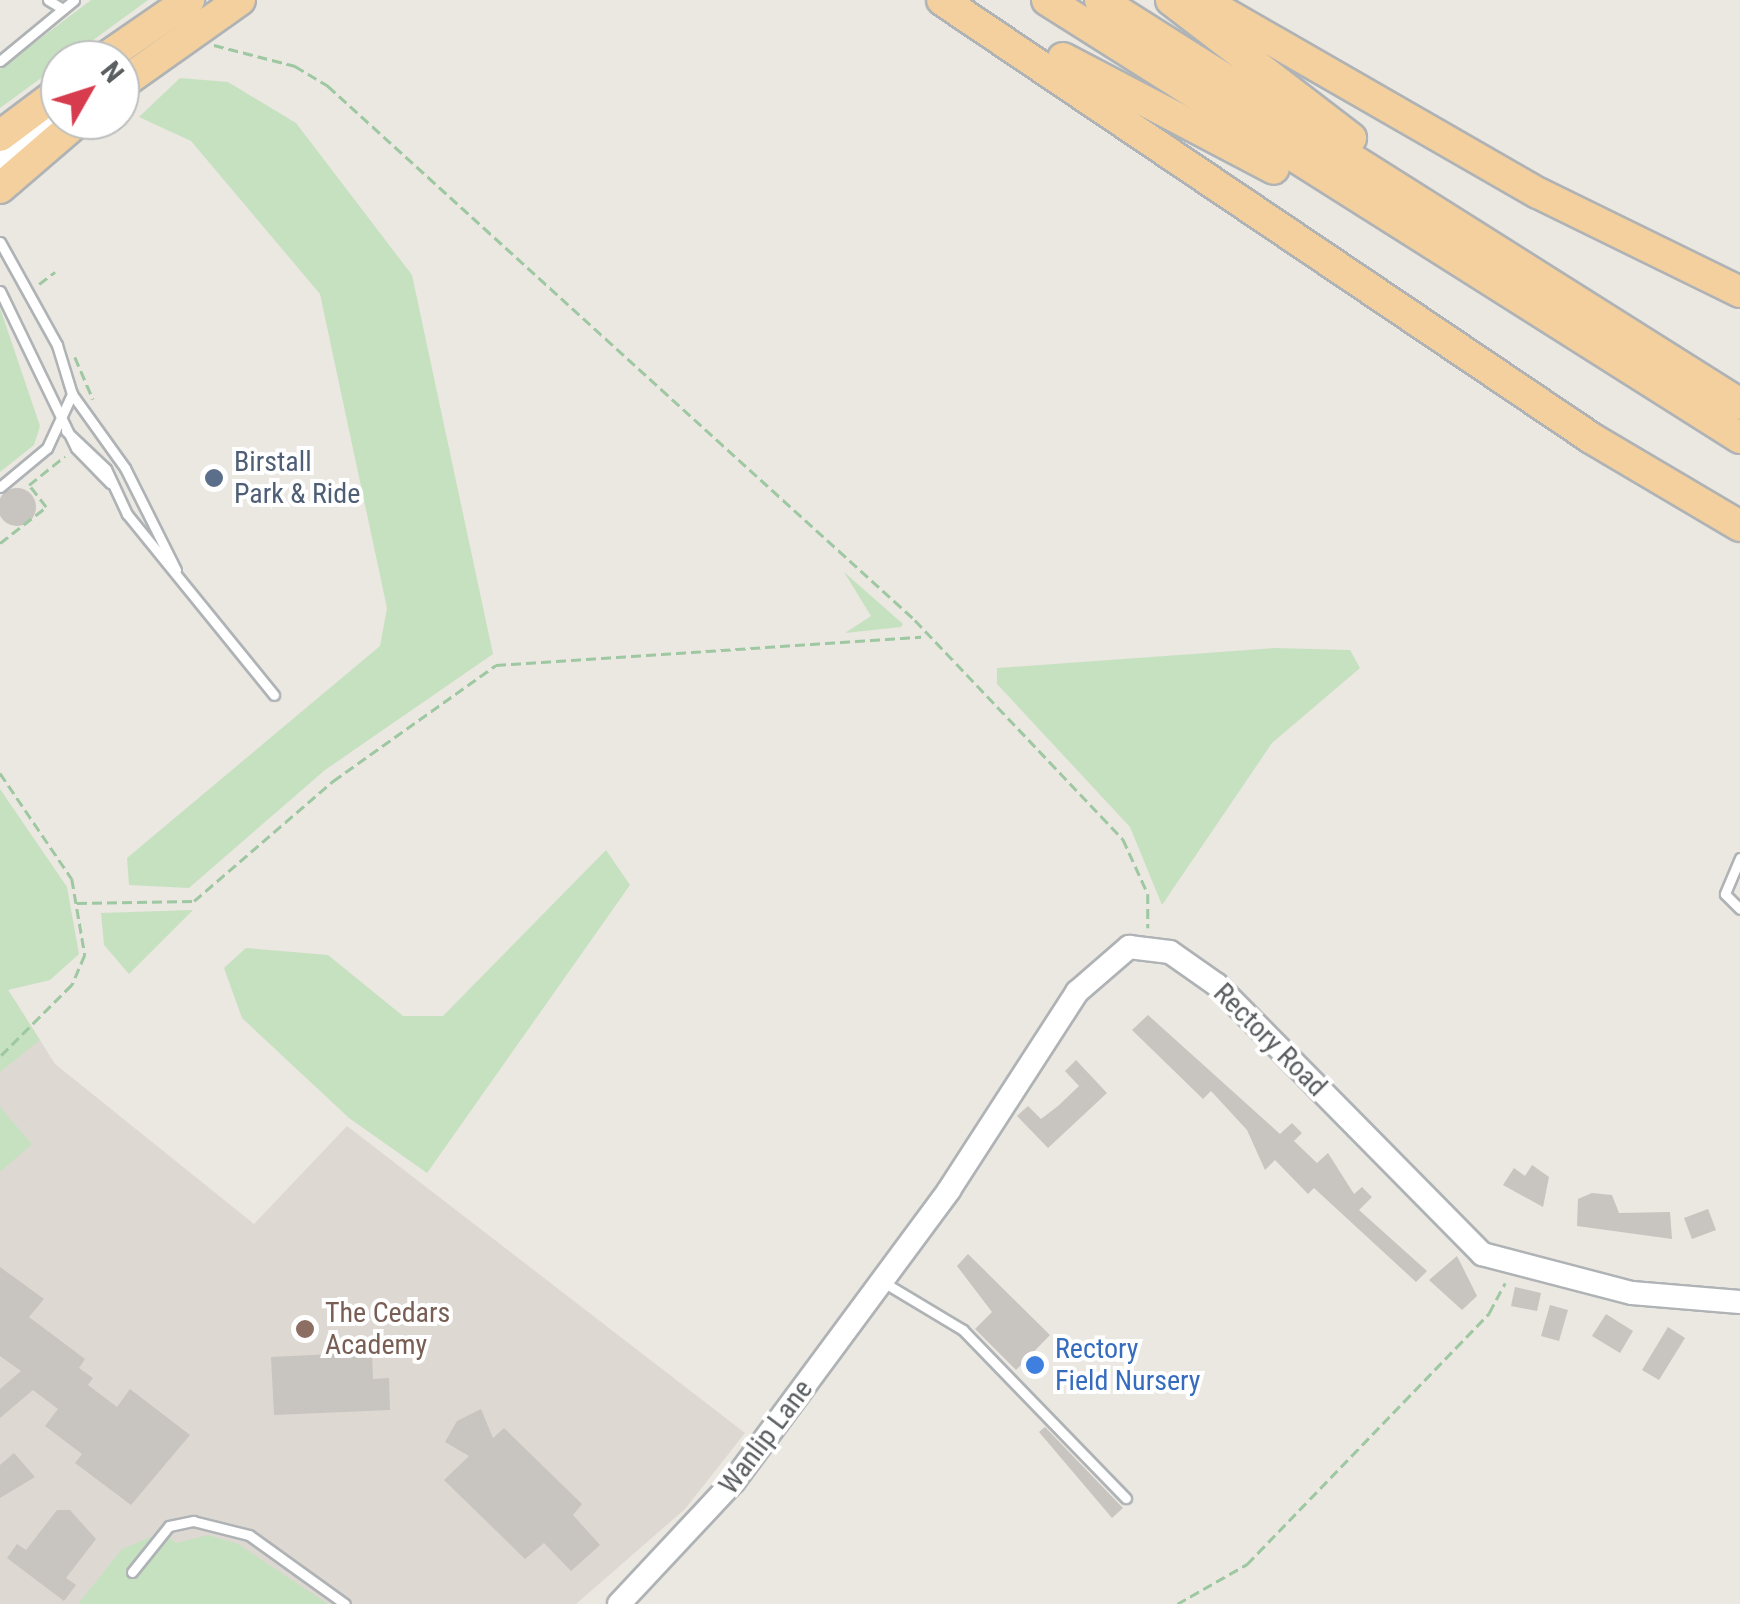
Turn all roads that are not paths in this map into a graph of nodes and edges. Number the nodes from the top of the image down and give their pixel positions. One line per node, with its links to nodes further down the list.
1 (48, 0): 11 (lane)
2 (74, 0): 11 (lane)
3 (189, 0): 12 (highway)
4 (240, 0): 14 (highway)
5 (942, 0): 31 (highway)
6 (953, 0): 25 (highway)
7 (1046, 0): 25 (highway)
8 (1100, 0): 22 (highway)
9 (1171, 0): 22 (highway)
10 (1202, 0): 24 (highway)
11 (63, 9): 13 (lane)
12 (131, 40)
13 (0, 61)
14 (140, 68)
15 (40, 106): 17 (highway)
16 (40, 132): 19 (street)
17 (2, 134)
18 (56, 140): 20 (highway)
19 (0, 164)
20 (0, 188)
21 (0, 242): 26 (lane)
22 (1508, 256): 27 (highway)
23 (0, 290): 28 (lane)
24 (1740, 292)
25 (1552, 323): 29 (highway)
26 (72, 394): 28 (lane); 32 (lane)
27 (1740, 404)
28 (64, 427): 30 (lane); 32 (lane)
29 (1740, 438)
30 (0, 487)
31 (1740, 526)
32 (176, 570): 33 (lane)
33 (274, 694)
34 (1740, 858): 35 (lane)
35 (1740, 910)
36 (1150, 946): 37 (street, Wanlip Lane); 38 (street, Rectory Road)
37 (882, 1282): 39 (lane); 42 (street, Wanlip Lane)
38 (1740, 1302)
39 (1126, 1498)
40 (132, 1572): 41 (lane)
41 (346, 1604)
42 (619, 1604)

